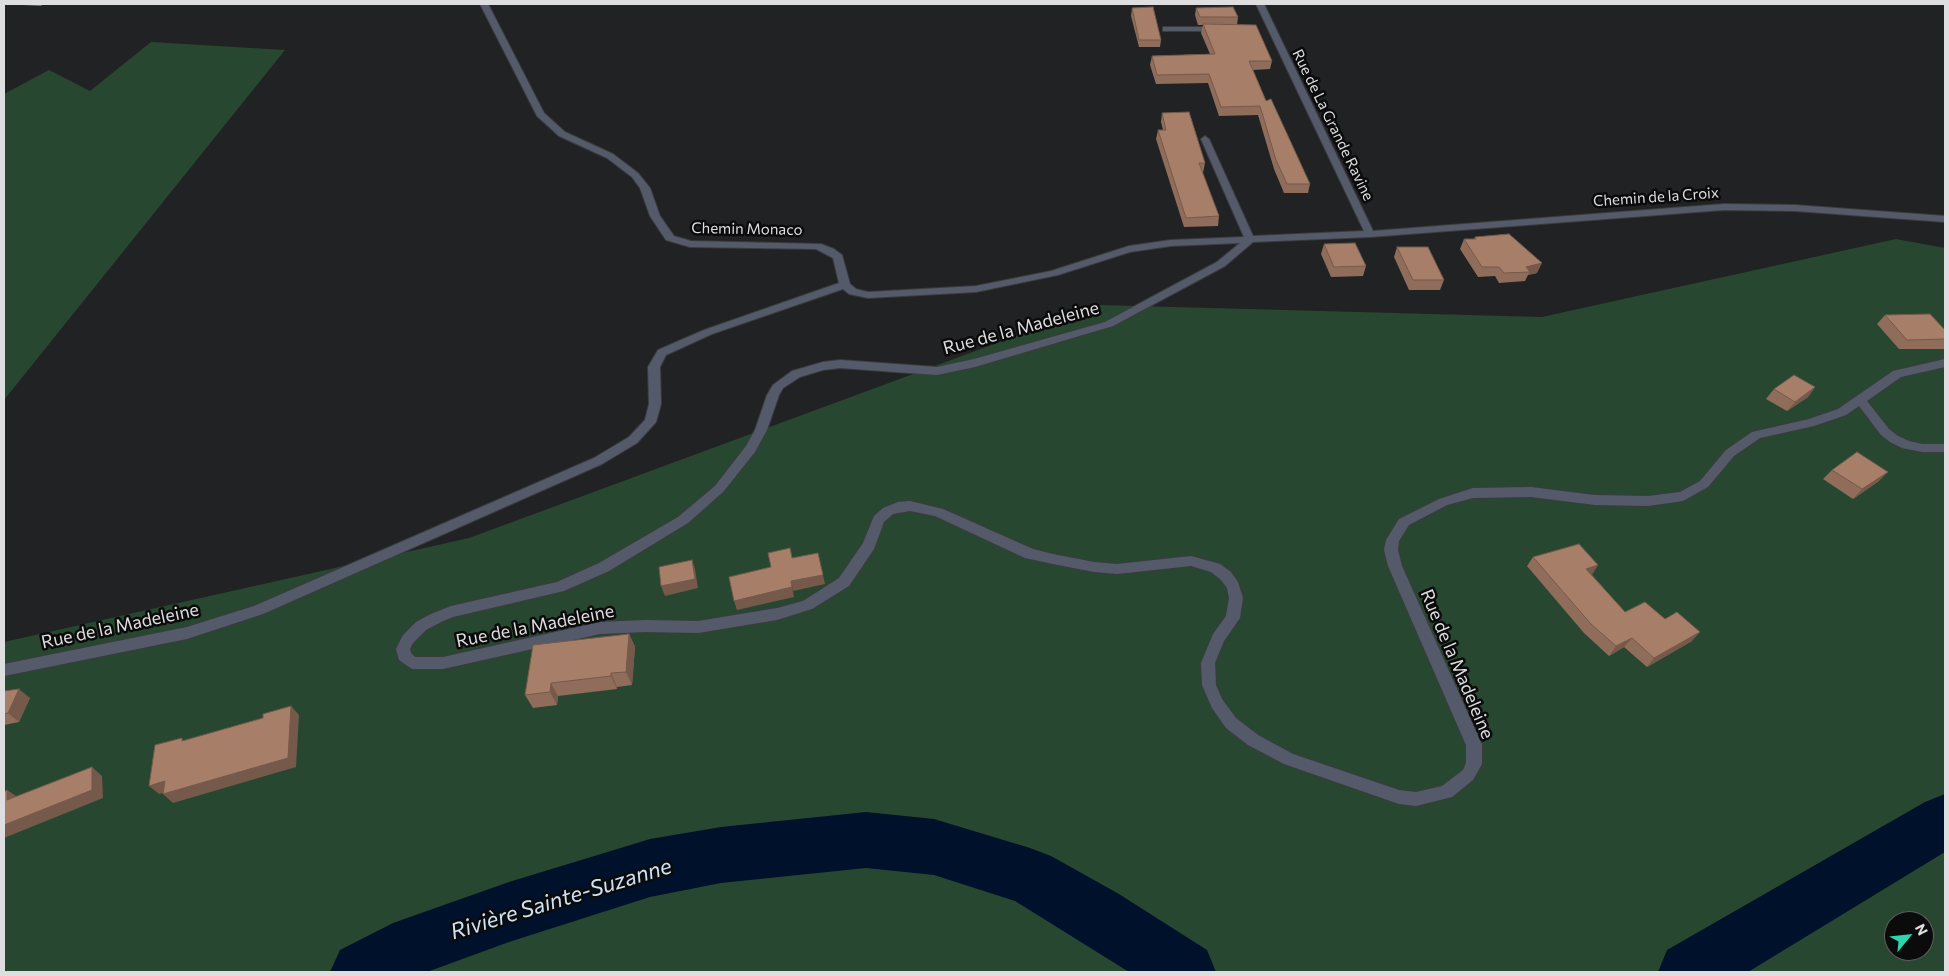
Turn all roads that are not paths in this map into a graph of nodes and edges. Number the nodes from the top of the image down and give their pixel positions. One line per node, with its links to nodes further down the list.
1 (484, 4): 9 (street, Chemin Monaco)
2 (1260, 4): 7 (street, Rue de La Grande Ravine)
3 (1166, 29): 4 (street)
4 (1224, 29)
5 (1205, 139): 8 (street)
6 (1945, 219): 7 (street, Chemin de la Croix)
7 (1370, 234): 8 (street)
8 (1250, 240): 9 (street); 11 (street, Rue de la Madeleine)
9 (845, 285): 13 (street, Rue de la Madeleine)
10 (1945, 364): 11 (street, Rue de la Madeleine)
11 (1860, 400): 12 (street)
12 (1945, 448)
13 (4, 670)

